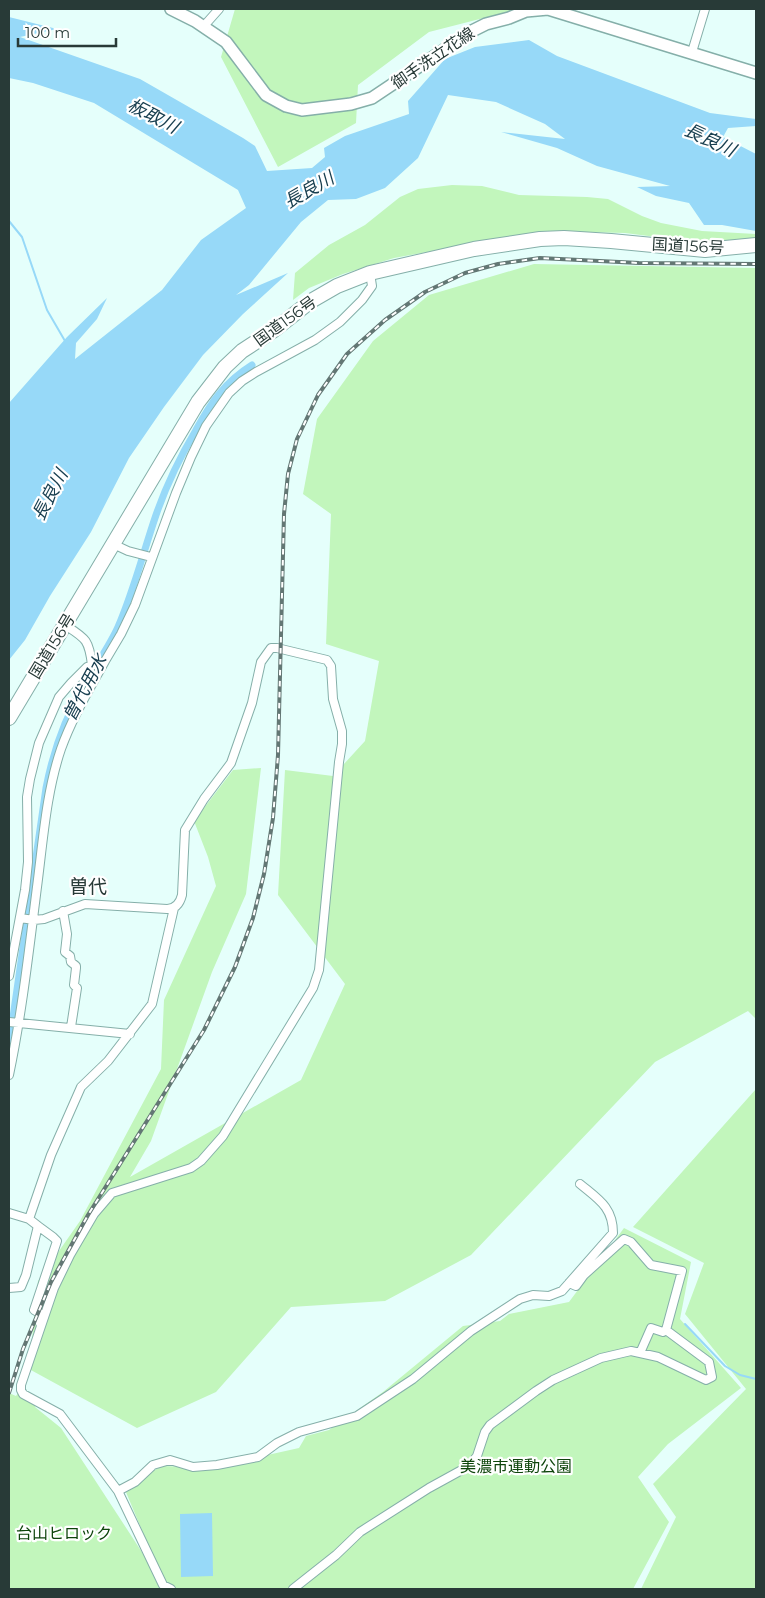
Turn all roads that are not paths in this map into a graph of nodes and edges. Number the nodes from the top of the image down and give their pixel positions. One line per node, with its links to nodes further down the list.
1 (171, 9): 4 (main road, 御手洗立花線)
2 (219, 9): 4 (street)
3 (705, 9): 5 (street)
4 (203, 27): 5 (main road, 御手洗立花線)
5 (692, 52): 6 (main road, 御手洗立花線)
6 (756, 73)
7 (756, 245): 8 (highway, 国道156号)
8 (370, 273): 9 (highway, 国道156号); 10 (street)
9 (113, 544): 10 (street); 11 (highway, 国道156号)
10 (147, 556): 12 (street)
11 (65, 626): 12 (street); 13 (highway, 国道156号)
12 (98, 663): 14 (street); 14 (street)
13 (9, 718)
14 (34, 862): 17 (street); 17 (street)
15 (174, 908): 16 (street); 23 (street); 31 (street)
16 (64, 911): 17 (street); 22 (street)
17 (27, 919): 18 (street); 21 (street)
18 (19, 927): 19 (street); 20 (street)
19 (9, 929)
20 (9, 976)
21 (14, 1022): 22 (street); 24 (street)
22 (72, 1027): 23 (street)
23 (130, 1034): 27 (street)
24 (9, 1075)
25 (580, 1184): 29 (street)
26 (9, 1213): 27 (street)
27 (29, 1219): 28 (street)
28 (38, 1226): 30 (street); 31 (street)
29 (570, 1283): 32 (street); 34 (street)
30 (9, 1288)
31 (40, 1329): 34 (street)
32 (666, 1330): 33 (street); 33 (street)
33 (640, 1352): 36 (street)
34 (118, 1491): 35 (street)
35 (171, 1589)
36 (293, 1589)

